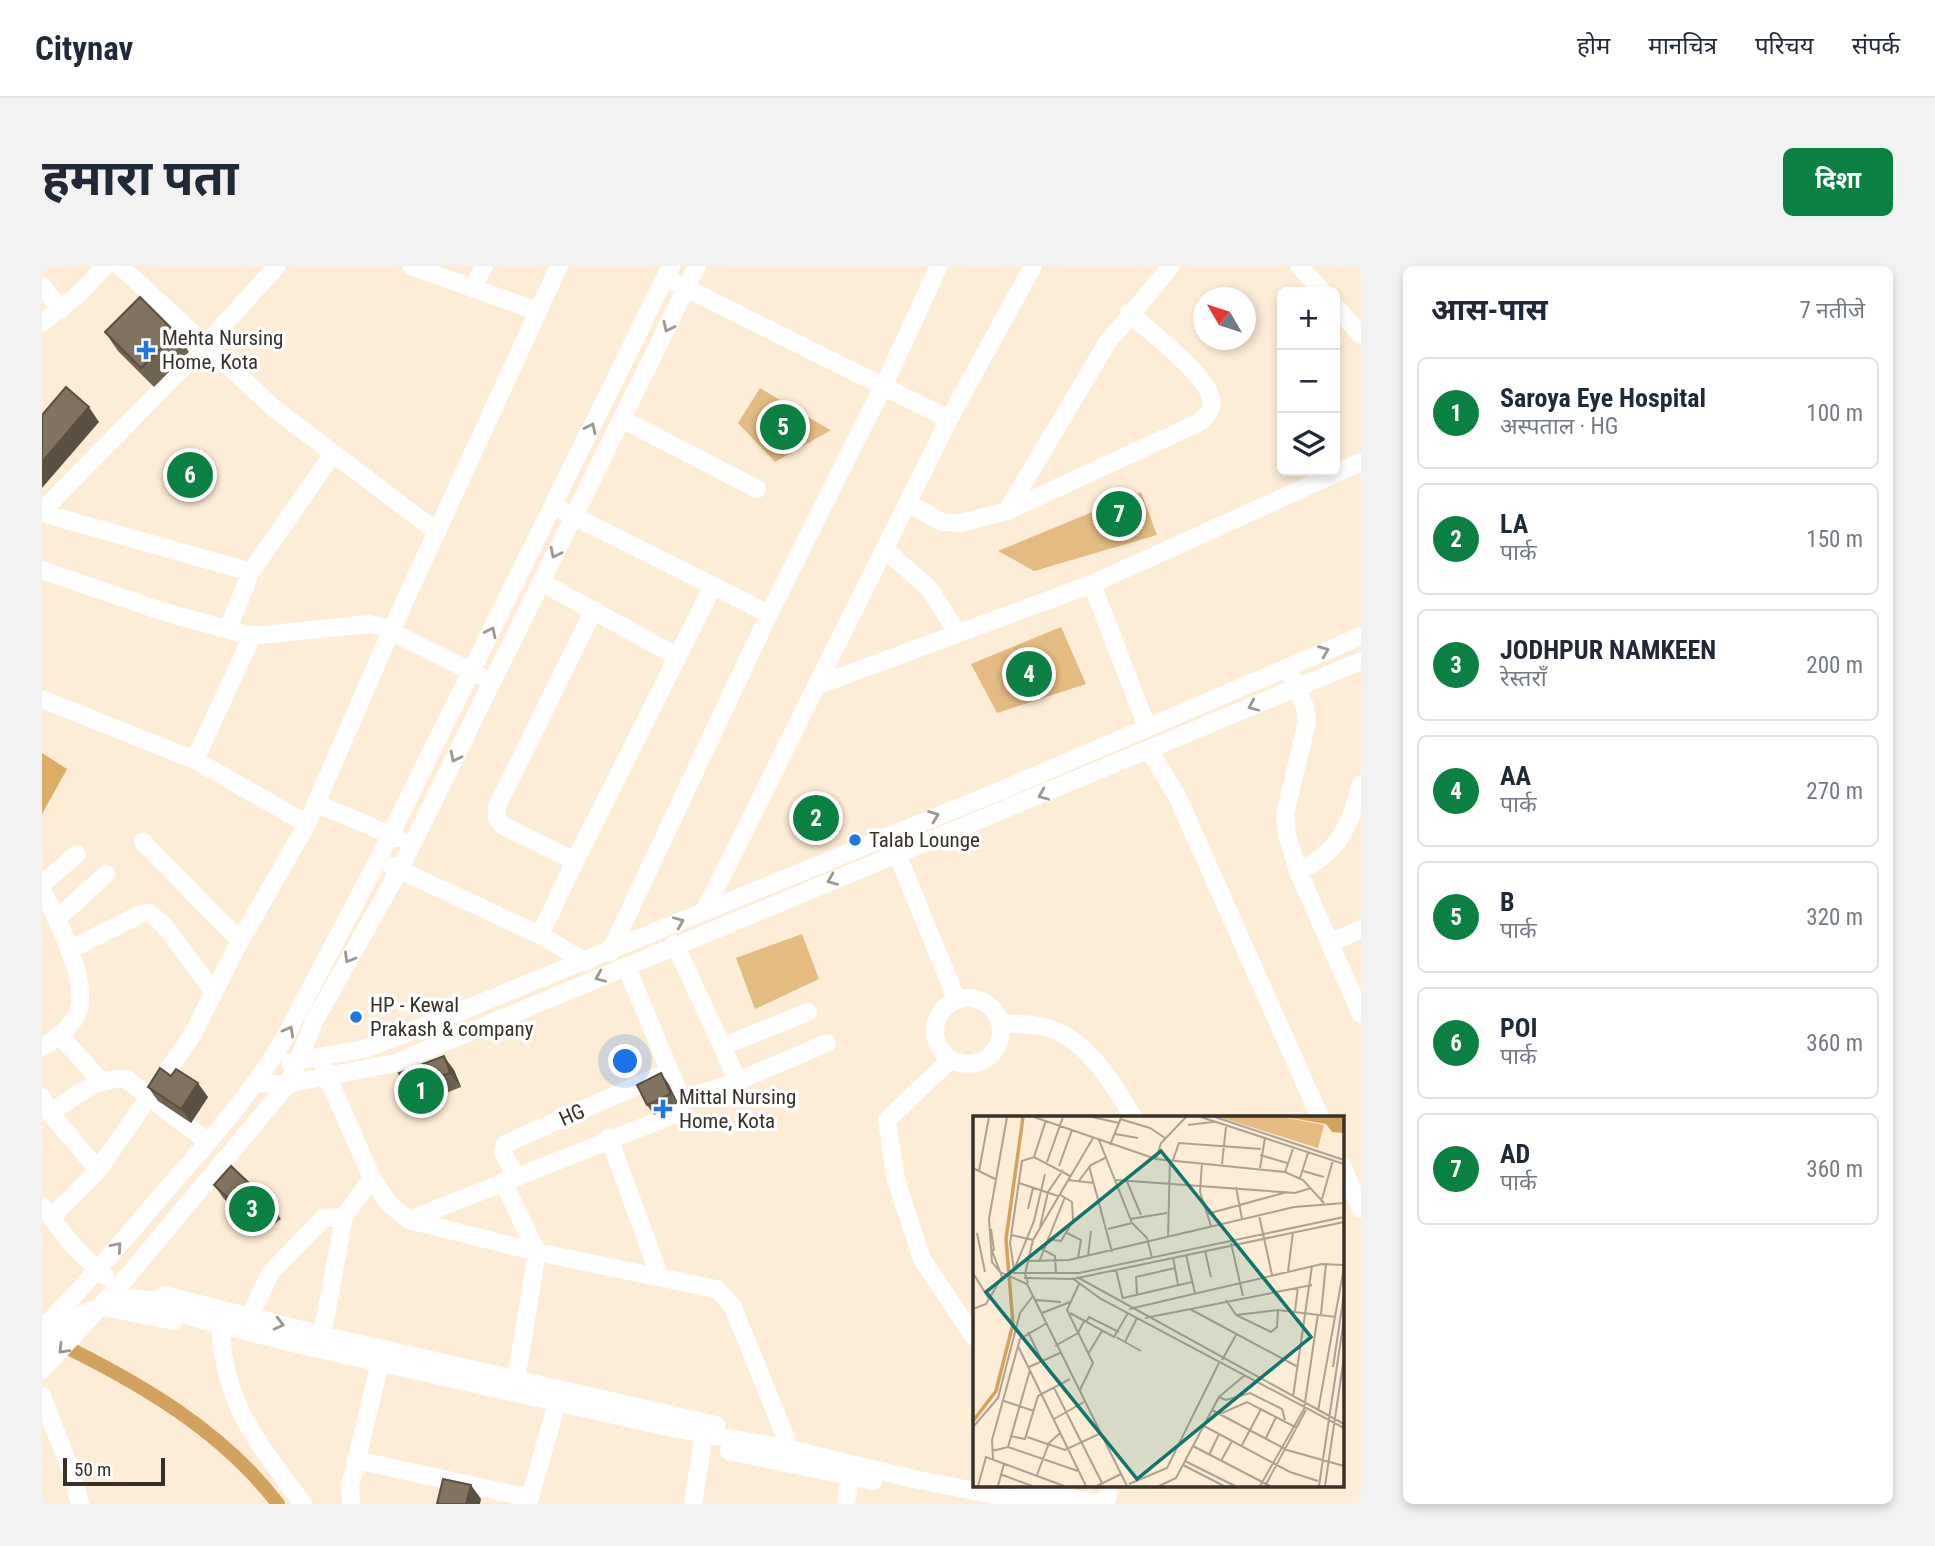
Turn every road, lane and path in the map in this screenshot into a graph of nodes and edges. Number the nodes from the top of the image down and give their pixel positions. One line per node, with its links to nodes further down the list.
1 (105, 266): 17 (street)
2 (120, 266): 23 (street)
3 (277, 266): 23 (street)
4 (411, 266): 15 (street)
5 (484, 266): 15 (street)
6 (559, 266): 18 (street)
7 (697, 266): 16 (street)
8 (939, 266): 24 (street)
9 (1033, 266): 25 (street)
10 (1171, 266): 20 (street)
11 (1299, 266): 14 (street)
12 (668, 272): 16 (street); 31 (street, one-way to 12)
13 (42, 286): 17 (street)
14 (1318, 287)
15 (473, 288): 18 (street)
16 (686, 288): 24 (street); 26 (street, one-way to 26)
17 (61, 310): 21 (street)
18 (537, 310): 35 (street)
19 (1340, 311): 22 (street)
20 (1129, 313): 32 (street); 32 (street)
21 (42, 323)
22 (1361, 334)
23 (205, 345): 27 (street); 33 (street)
24 (884, 385): 25 (street); 43 (street)
25 (949, 419): 30 (street)
26 (624, 420): 29 (street); 34 (street)
27 (332, 455): 35 (street); 38 (street)
28 (1361, 462): 40 (street)
29 (757, 489)
30 (909, 504): 32 (street); 36 (street)
31 (553, 505): 34 (street); 52 (street, one-way to 31)
32 (1007, 511)
33 (42, 512): 38 (street)
34 (575, 516): 39 (street, one-way to 39); 41 (street)
35 (437, 532): 45 (street)
36 (885, 550): 46 (street); 54 (street)
37 (42, 570): 44 (street)
38 (251, 572): 44 (street)
39 (541, 582): 42 (street); 53 (street)
40 (1091, 584): 46 (street); 57 (street)
41 (713, 586): 43 (street); 49 (street)
42 (594, 610): 49 (street); 69 (street)
43 (769, 614): 84 (street)
44 (228, 629): 47 (street)
45 (391, 631): 47 (street); 52 (street); 61 (street)
46 (958, 634): 54 (street)
47 (252, 636): 59 (street)
48 (1361, 636): 51 (street, one-way to 48)
49 (678, 657): 69 (street)
50 (1361, 661): 55 (street)
51 (1287, 667): 55 (street); 57 (street)
52 (471, 671): 53 (street); 63 (street)
53 (493, 683): 66 (street, one-way to 66)
54 (816, 686): 76 (street)
55 (1297, 687): 58 (street, one-way to 58); 72 (street)
56 (42, 699): 59 (street)
57 (1147, 727): 64 (street, one-way to 57)
58 (1149, 750): 68 (street, one-way to 68); 110 (street)
59 (195, 760): 62 (street)
60 (1361, 784): 72 (street)
61 (318, 804): 62 (street); 63 (street)
62 (307, 824): 80 (street)
63 (390, 834): 66 (street); 70 (street)
64 (888, 834): 68 (street); 76 (street)
65 (143, 842): 80 (street)
66 (411, 844): 71 (street)
67 (77, 854): 74 (street)
68 (896, 854): 82 (street, one-way to 82); 88 (street)
69 (575, 861): 79 (street)
70 (377, 862): 71 (street); 99 (street, one-way to 70)
71 (400, 869): 79 (street); 98 (street, one-way to 98)
72 (1298, 871): 81 (street)
73 (106, 874): 77 (street)
74 (42, 884)
75 (42, 890): 77 (street)
76 (704, 912): 84 (street, one-way to 76)
77 (58, 918): 83 (street)
78 (1361, 929): 81 (street)
79 (540, 935): 85 (street)
80 (240, 941): 87 (street)
81 (1330, 943): 90 (street)
82 (675, 944): 86 (street); 94 (street)
83 (69, 950): 87 (street); 92 (street)
84 (610, 952): 85 (street)
85 (586, 962): 96 (street)
86 (626, 966): 100 (street); 101 (street, one-way to 101)
87 (214, 992): 106 (street)
88 (957, 1000): 91 (street); 97 (street)
89 (808, 1012): 94 (street)
90 (1361, 1014)
91 (1001, 1023): 97 (street); 109 (street)
92 (60, 1036): 95 (street); 103 (street)
93 (827, 1043): 102 (street)
94 (724, 1046): 102 (street)
95 (42, 1047)
96 (318, 1057): 98 (street); 101 (street)
97 (950, 1060): 133 (street)
98 (299, 1061): 99 (street); 105 (street)
99 (269, 1065): 104 (street)
100 (670, 1071): 107 (street); 116 (street, HG)
101 (327, 1078): 105 (street); 115 (street)
102 (738, 1081): 107 (street)
103 (102, 1082): 106 (street); 108 (street)
104 (255, 1083): 105 (street); 112 (street)
105 (288, 1084): 124 (street)
106 (151, 1097): 112 (street); 113 (street)
107 (682, 1100): 111 (street)
108 (46, 1105): 113 (street)
109 (1132, 1116)
110 (1320, 1116)
111 (609, 1138): 116 (street); 123 (street)
112 (208, 1142): 122 (street, one-way to 112)
113 (97, 1170): 118 (street)
114 (1344, 1171): 117 (street)
115 (372, 1178): 119 (street); 120 (street)
116 (509, 1178): 120 (street); 121 (street)
117 (1361, 1209)
118 (46, 1212): 122 (street)
119 (344, 1217): 130 (street); 132 (street)
120 (409, 1220): 121 (street)
121 (537, 1252): 123 (street); 138 (street)
122 (97, 1272): 124 (street); 125 (street)
123 (660, 1277): 143 (street)
124 (121, 1284): 127 (street); 128 (street)
125 (75, 1294): 127 (street); 129 (street)
126 (42, 1302): 129 (street)
127 (100, 1306): 131 (street); 136 (street, one-way to 136)
128 (220, 1309): 130 (street); 131 (street)
129 (52, 1318)
130 (249, 1318): 132 (street, one-way to 132)
131 (220, 1334): 137 (street); 153 (street)
132 (322, 1335): 135 (street)
133 (973, 1336)
134 (42, 1347): 158 (street)
135 (384, 1348): 137 (street); 138 (street)
136 (42, 1370)
137 (379, 1371): 141 (street); 146 (street)
138 (517, 1377): 139 (street); 141 (street)
139 (561, 1390): 142 (street); 143 (street)
140 (42, 1396): 152 (street)
141 (511, 1400): 142 (street)
142 (556, 1412): 144 (street); 151 (street)
143 (786, 1438): 145 (street)
144 (702, 1445): 147 (street); 155 (street)
145 (852, 1457): 147 (street); 148 (street)
146 (356, 1460): 151 (street); 154 (street)
147 (850, 1476): 156 (street); 157 (street)
148 (973, 1480)
149 (1005, 1486): 159 (street)
150 (1110, 1486): 159 (street)
151 (529, 1501)
152 (80, 1504)
153 (303, 1504)
154 (351, 1504)
155 (693, 1504)
156 (846, 1504)
157 (994, 1504)
158 (1040, 1504)
159 (1104, 1504)

